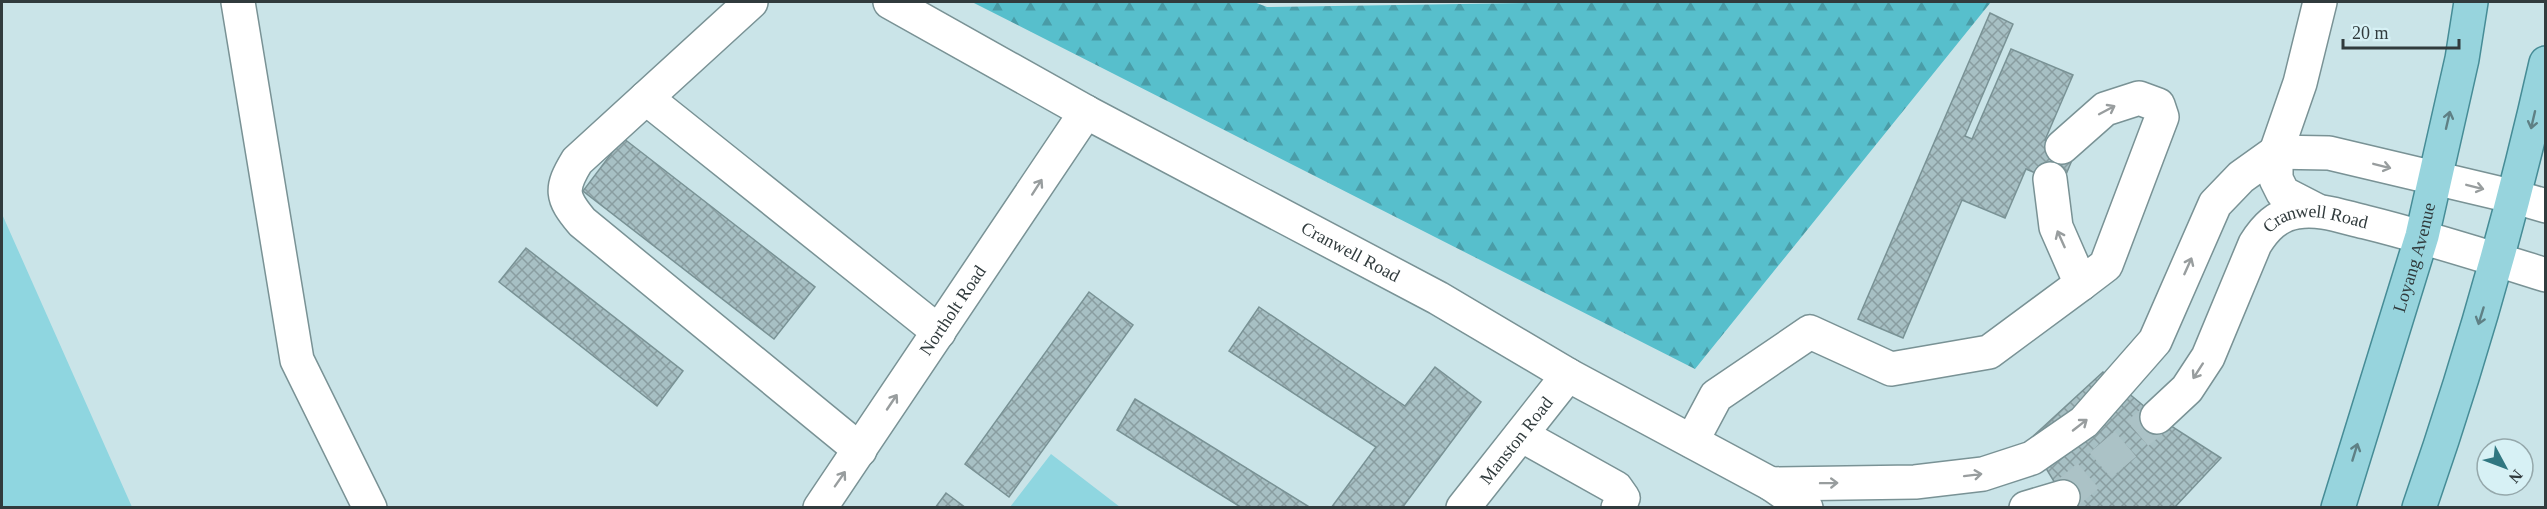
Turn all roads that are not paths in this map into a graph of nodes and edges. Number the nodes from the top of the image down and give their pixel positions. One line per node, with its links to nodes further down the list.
1 (238, 2): 28 (street)
2 (751, 2): 7 (street)
3 (890, 2): 8 (street, Cranwell Road)
4 (2320, 2): 10 (street)
5 (2471, 2): 11 (main road, Loyang Avenue, one-way to 5)
6 (2546, 63): 13 (main road, one-way to 13)
7 (646, 98): 20 (street); 25 (street)
8 (1086, 112): 20 (street, Northolt Road, one-way to 8); 21 (street, Cranwell Road)
9 (2062, 147): 19 (street, one-way to 19)
10 (2276, 152): 11 (street, one-way to 11); 15 (street); 26 (street, one-way to 10)
11 (2435, 177): 13 (street, one-way to 13); 16 (main road, Loyang Avenue)
12 (2050, 179): 19 (street, one-way to 12)
13 (2515, 197): 14 (street); 17 (main road)
14 (2546, 206)
15 (2316, 210): 16 (street, Cranwell Road); 22 (street, Cranwell Road, one-way to 22)
16 (2421, 236): 17 (street, Cranwell Road); 34 (main road, Loyang Avenue, one-way to 16)
17 (2496, 259): 18 (street, Cranwell Road); 35 (main road, one-way to 35)
18 (2546, 275)
19 (2081, 284): 24 (street)
20 (939, 332): 25 (street, Northolt Road, one-way to 20)
21 (1568, 375): 23 (street, Manston Road); 24 (street, Cranwell Road)
22 (2157, 417)
23 (1521, 435): 30 (street, Manston Road); 31 (street)
24 (1692, 441): 26 (street, Cranwell Road)
25 (860, 450): 29 (street, Northolt Road, one-way to 25)
26 (1771, 484): 32 (street, Cranwell Road)
27 (2060, 502): 33 (street)
28 (370, 507)
29 (820, 507)
30 (1463, 507)
31 (1618, 507)
32 (1806, 507)
33 (2025, 507)
34 (2338, 507)
35 (2420, 507)

